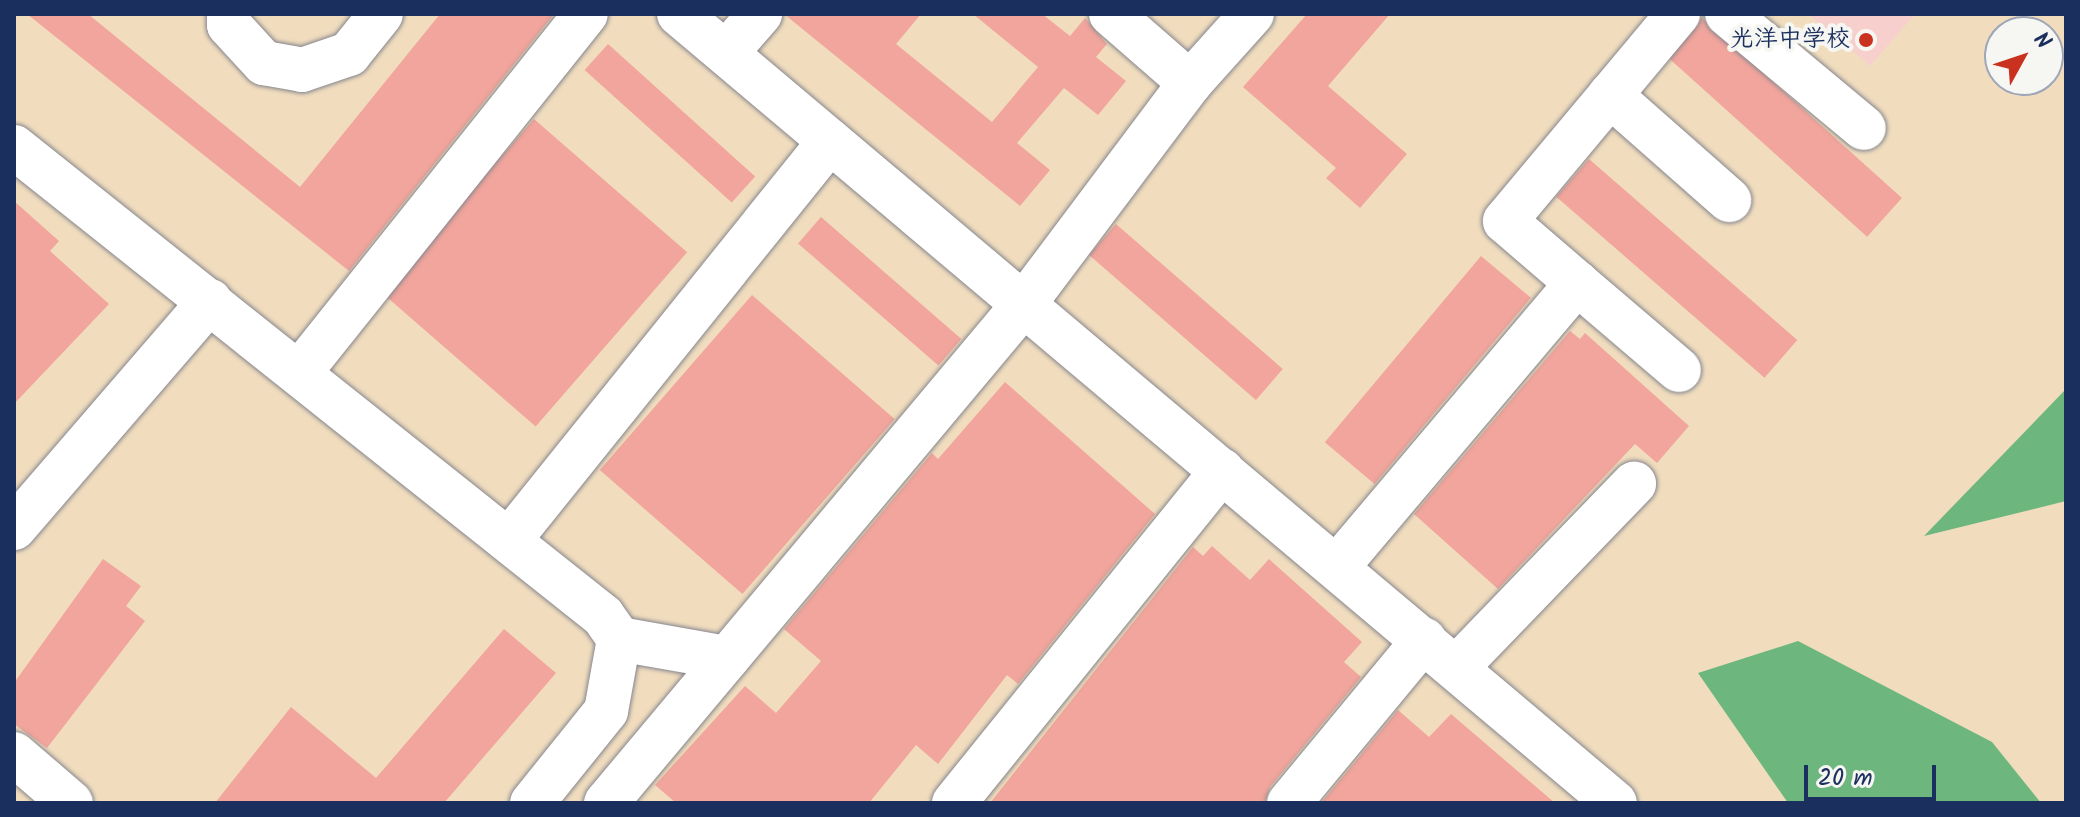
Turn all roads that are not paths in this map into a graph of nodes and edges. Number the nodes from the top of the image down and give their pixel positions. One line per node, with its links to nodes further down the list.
1 (229, 14): 2 (street)
2 (381, 14)
3 (586, 14): 21 (street)
4 (679, 14): 10 (street)
5 (760, 14): 10 (street)
6 (1111, 14): 11 (street)
7 (1252, 14): 11 (street)
8 (1678, 14): 12 (street)
9 (1727, 14): 13 (street)
10 (726, 53): 14 (street)
11 (1190, 83): 19 (street)
12 (1610, 95): 16 (street); 17 (street)
13 (1864, 128)
14 (830, 141): 19 (street); 25 (street)
15 (14, 147): 18 (street)
16 (1729, 200)
17 (1577, 283): 20 (street); 26 (street)
18 (210, 301): 21 (street); 24 (street)
19 (1024, 304): 22 (street); 29 (street)
20 (1679, 370)
21 (300, 372): 25 (street)
22 (1222, 471): 26 (street); 34 (street)
23 (1634, 484): 28 (street)
24 (14, 528)
25 (511, 538): 27 (street)
26 (1337, 567): 28 (street)
27 (619, 639): 29 (street); 32 (street)
28 (1440, 654): 35 (street); 36 (street)
29 (727, 658): 33 (street)
30 (14, 754): 31 (street)
31 (71, 803)
32 (532, 803)
33 (606, 803)
34 (954, 803)
35 (1289, 803)
36 (1614, 803)

